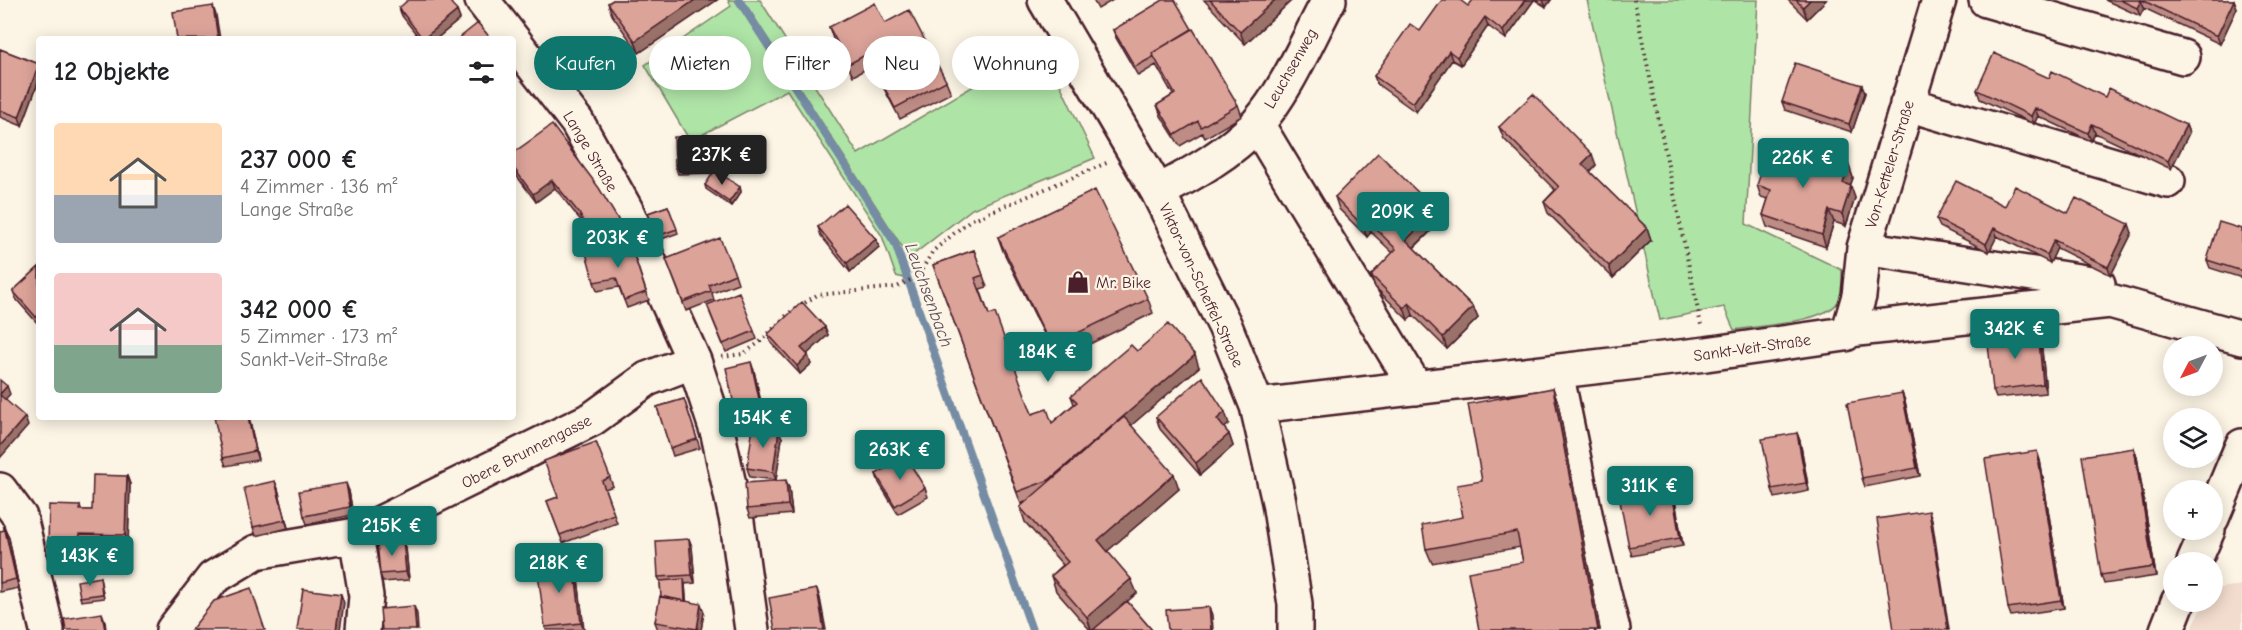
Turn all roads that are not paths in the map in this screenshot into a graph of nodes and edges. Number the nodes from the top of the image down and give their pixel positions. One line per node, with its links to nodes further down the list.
1 (482, 0): 6 (street, Lange Straße)
2 (1045, 0): 12 (street, Viktor-von-Scheffel-Straße)
3 (1329, 0): 10 (street, Leuchsenweg)
4 (1939, 0): 9 (street, Von-Ketteler-Straße)
5 (1986, 0): 8 (street)
6 (510, 36)
7 (516, 44): 17 (street, Lange Straße)
8 (2183, 57)
9 (1907, 104): 11 (street); 13 (street, Von-Ketteler-Straße)
10 (1257, 124): 12 (street, Leuchsenweg); 19 (street)
11 (2168, 181)
12 (1158, 192): 20 (street, Viktor-von-Scheffel-Straße)
13 (1864, 248): 14 (street); 15 (street, Von-Ketteler-Straße)
14 (2098, 284)
15 (1849, 330): 16 (street, Sankt-Veit-Straße); 18 (street, Sankt-Veit-Straße)
16 (2242, 338)
17 (693, 361): 24 (street, Obere Brunnengasse); 29 (street, Lange Straße)
18 (1556, 372): 19 (street, Sankt-Veit-Straße); 31 (street)
19 (1416, 388): 20 (street, Sankt-Veit-Straße)
20 (1257, 406): 30 (street, Viktor-von-Scheffel-Straße)
21 (2242, 446): 23 (street)
22 (0, 490): 26 (street)
23 (2223, 492)
24 (356, 535): 27 (street, Obere Brunnengasse); 28 (street)
25 (2174, 612): 32 (street)
26 (47, 630)
27 (173, 630)
28 (363, 630)
29 (752, 630)
30 (1295, 630)
31 (1613, 630)
32 (2167, 630)

